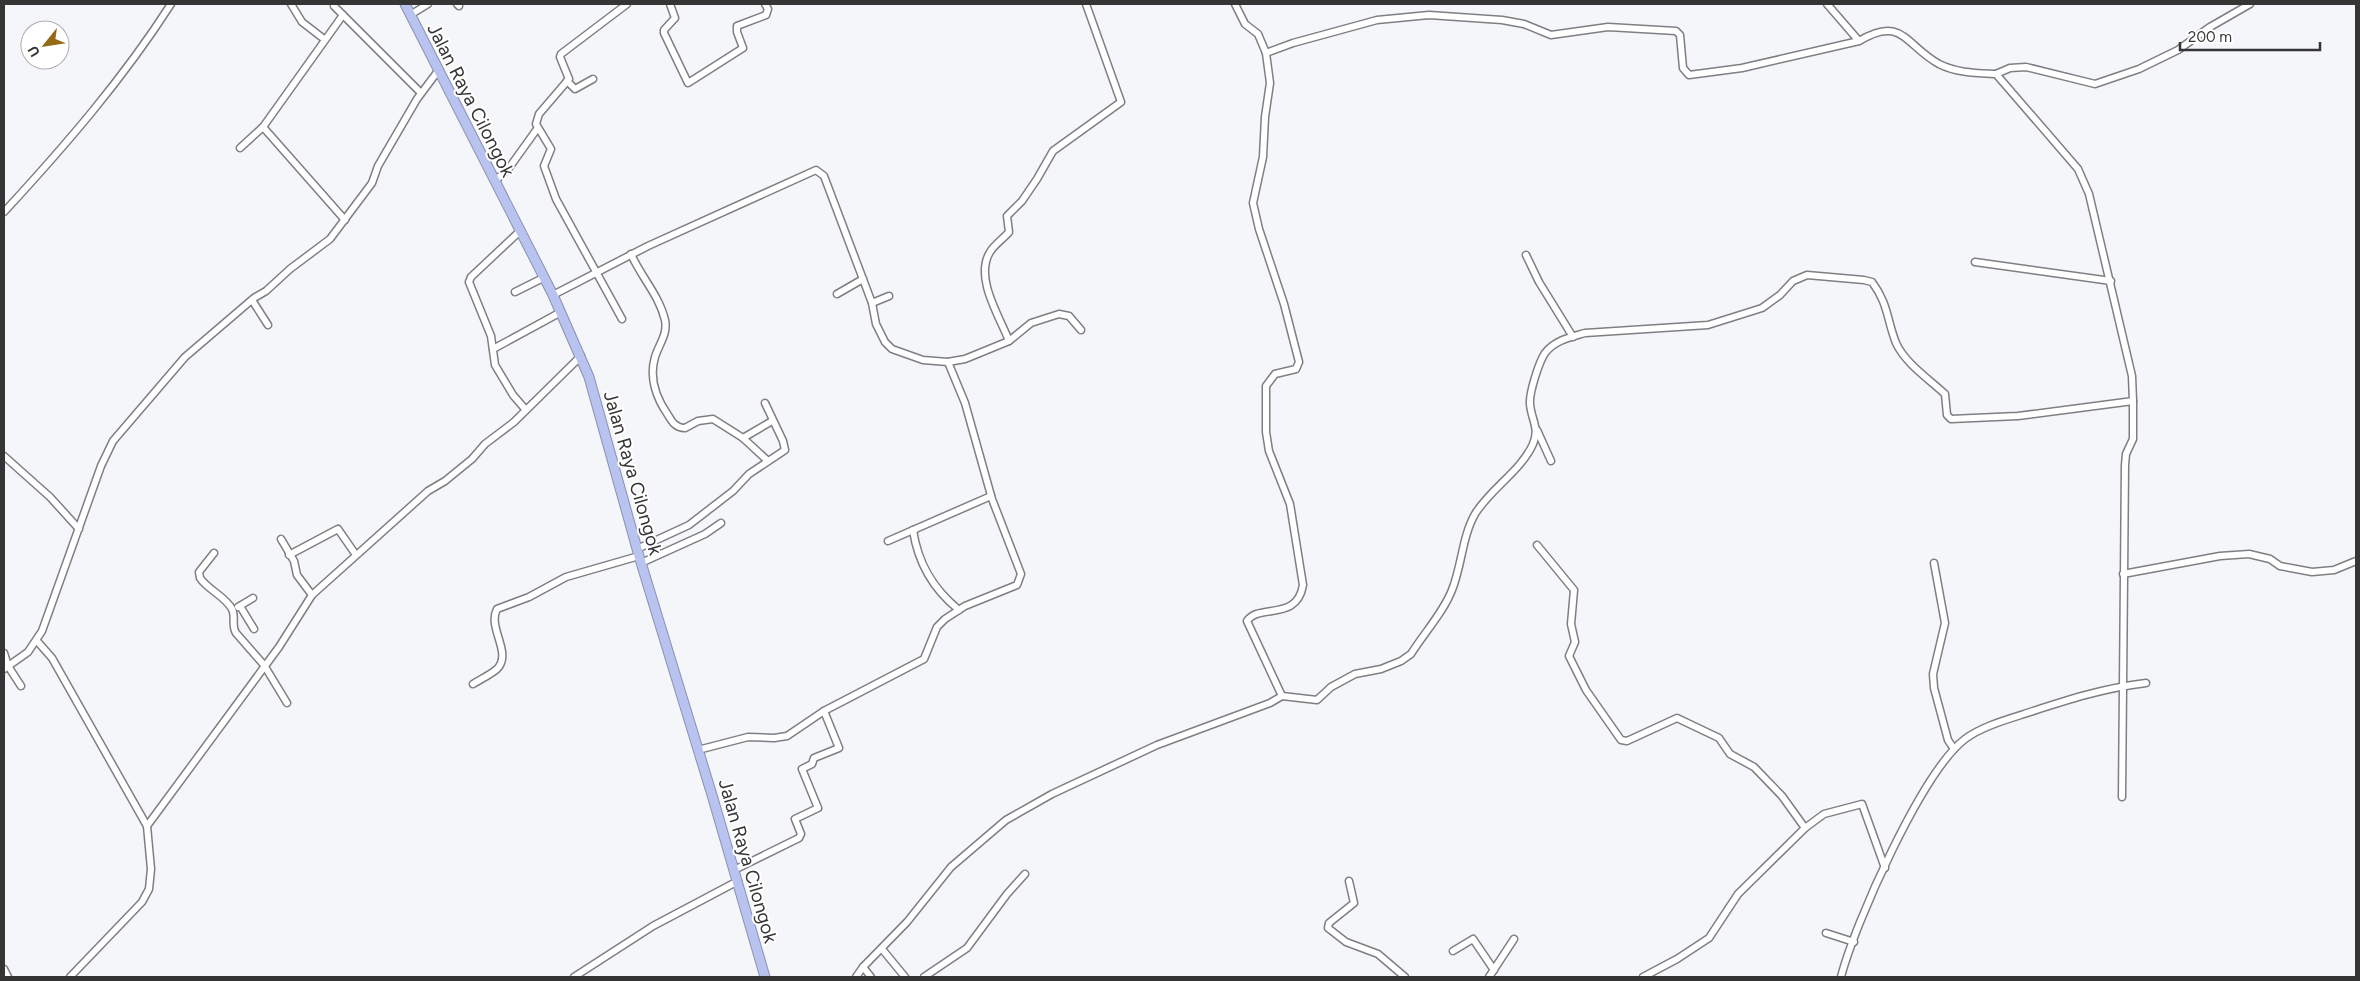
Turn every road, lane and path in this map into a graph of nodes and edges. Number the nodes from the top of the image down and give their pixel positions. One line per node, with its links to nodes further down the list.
1 (171, 4): 27 (street)
2 (290, 4): 15 (street)
3 (405, 4): 14 (highway, Jalan Raya Cilongok)
4 (428, 4): 14 (street)
5 (627, 4): 21 (street)
6 (670, 4): 7 (street)
7 (766, 4)
8 (1086, 4): 48 (street)
9 (1235, 4): 17 (street)
10 (1827, 4): 16 (street)
11 (2250, 4): 19 (street)
12 (334, 6): 13 (street)
13 (343, 15): 15 (street); 22 (street)
14 (410, 15): 18 (highway, Jalan Raya Cilongok)
15 (324, 39): 23 (street)
16 (1859, 41): 17 (street); 19 (street)
17 (1266, 53): 89 (street)
18 (438, 72): 22 (street); 26 (highway, Jalan Raya Cilongok)
19 (1996, 74): 36 (street)
20 (592, 79): 21 (street)
21 (567, 81): 24 (street)
22 (421, 93): 28 (street)
23 (262, 127): 25 (street); 28 (street)
24 (537, 128): 26 (street); 33 (street)
25 (240, 148)
26 (495, 181): 29 (highway, Jalan Raya Cilongok)
27 (4, 212)
28 (345, 220): 41 (street)
29 (520, 231): 34 (highway, Jalan Raya Cilongok); 49 (street)
30 (631, 254): 33 (street); 35 (street); 57 (street)
31 (1526, 255): 47 (street)
32 (1975, 262): 36 (street)
33 (595, 272): 39 (street); 44 (street)
34 (544, 278): 37 (street); 39 (highway, Jalan Raya Cilongok)
35 (862, 279): 38 (street); 42 (street)
36 (2111, 281): 52 (street)
37 (514, 292)
38 (837, 294)
39 (553, 295): 43 (highway, Jalan Raya Cilongok)
40 (889, 296): 42 (street)
41 (252, 300): 45 (street); 63 (street)
42 (872, 303): 51 (street)
43 (561, 312): 49 (street); 50 (highway, Jalan Raya Cilongok)
44 (622, 319)
45 (268, 325)
46 (1081, 330): 48 (street)
47 (1573, 336): 52 (street); 56 (street)
48 (1009, 342): 51 (street)
49 (494, 349): 54 (street)
50 (581, 356): 54 (street); 71 (highway, Jalan Raya Cilongok)
51 (948, 362): 61 (street)
52 (2133, 401): 74 (street)
53 (764, 403): 55 (street)
54 (525, 409): 70 (street)
55 (772, 421): 57 (street); 59 (street)
56 (1537, 429): 60 (street); 89 (street)
57 (743, 438): 59 (street)
58 (4, 456): 63 (street)
59 (768, 461): 71 (street)
60 (1552, 461)
61 (991, 496): 64 (street); 79 (street)
62 (721, 523): 71 (street)
63 (79, 529): 81 (street)
64 (913, 530): 66 (street); 79 (street)
65 (281, 539): 69 (street)
66 (888, 541)
67 (1537, 546): 96 (street)
68 (214, 553): 78 (street)
69 (289, 555): 70 (street); 75 (street)
70 (356, 555): 75 (street)
71 (639, 556): 86 (street); 93 (highway, Jalan Raya Cilongok)
72 (2356, 561): 74 (street)
73 (1934, 563): 92 (street)
74 (2123, 574): 88 (street)
75 (312, 595): 83 (street)
76 (253, 598): 77 (street)
77 (240, 606): 78 (street); 80 (street)
78 (232, 610): 83 (street)
79 (959, 610): 91 (street)
80 (254, 630)
81 (37, 640): 84 (street); 95 (street)
82 (4, 653): 84 (street)
83 (264, 665): 90 (street); 95 (street)
84 (6, 668): 87 (street)
85 (2146, 683): 88 (street)
86 (473, 684)
87 (21, 686)
88 (2124, 686): 92 (street); 94 (street)
89 (1282, 696): 105 (street)
90 (288, 703)
91 (824, 711): 93 (street); 98 (street)
92 (1954, 749): 97 (street)
93 (698, 750): 98 (highway, Jalan Raya Cilongok)
94 (2122, 797)
95 (148, 826): 111 (street)
96 (1805, 828): 97 (street); 120 (street)
97 (1885, 868): 104 (street)
98 (734, 870): 100 (highway, Jalan Raya Cilongok)
99 (1025, 874): 117 (street)
100 (738, 881): 112 (street); 113 (highway, Jalan Raya Cilongok)
101 (1349, 881): 118 (street)
102 (1826, 933): 104 (street)
103 (1514, 939): 109 (street)
104 (1854, 942): 121 (street)
105 (882, 948): 107 (street); 116 (street)
106 (1453, 951): 109 (street)
107 (863, 967): 114 (street); 115 (street)
108 (4, 969): 110 (street)
109 (1494, 970): 119 (street)
110 (8, 977)
111 (70, 977)
112 (574, 977)
113 (765, 977)
114 (856, 977)
115 (871, 977)
116 (905, 977)
117 (924, 977)
118 (1405, 977)
119 (1489, 977)
120 (1643, 977)
121 (1841, 977)

